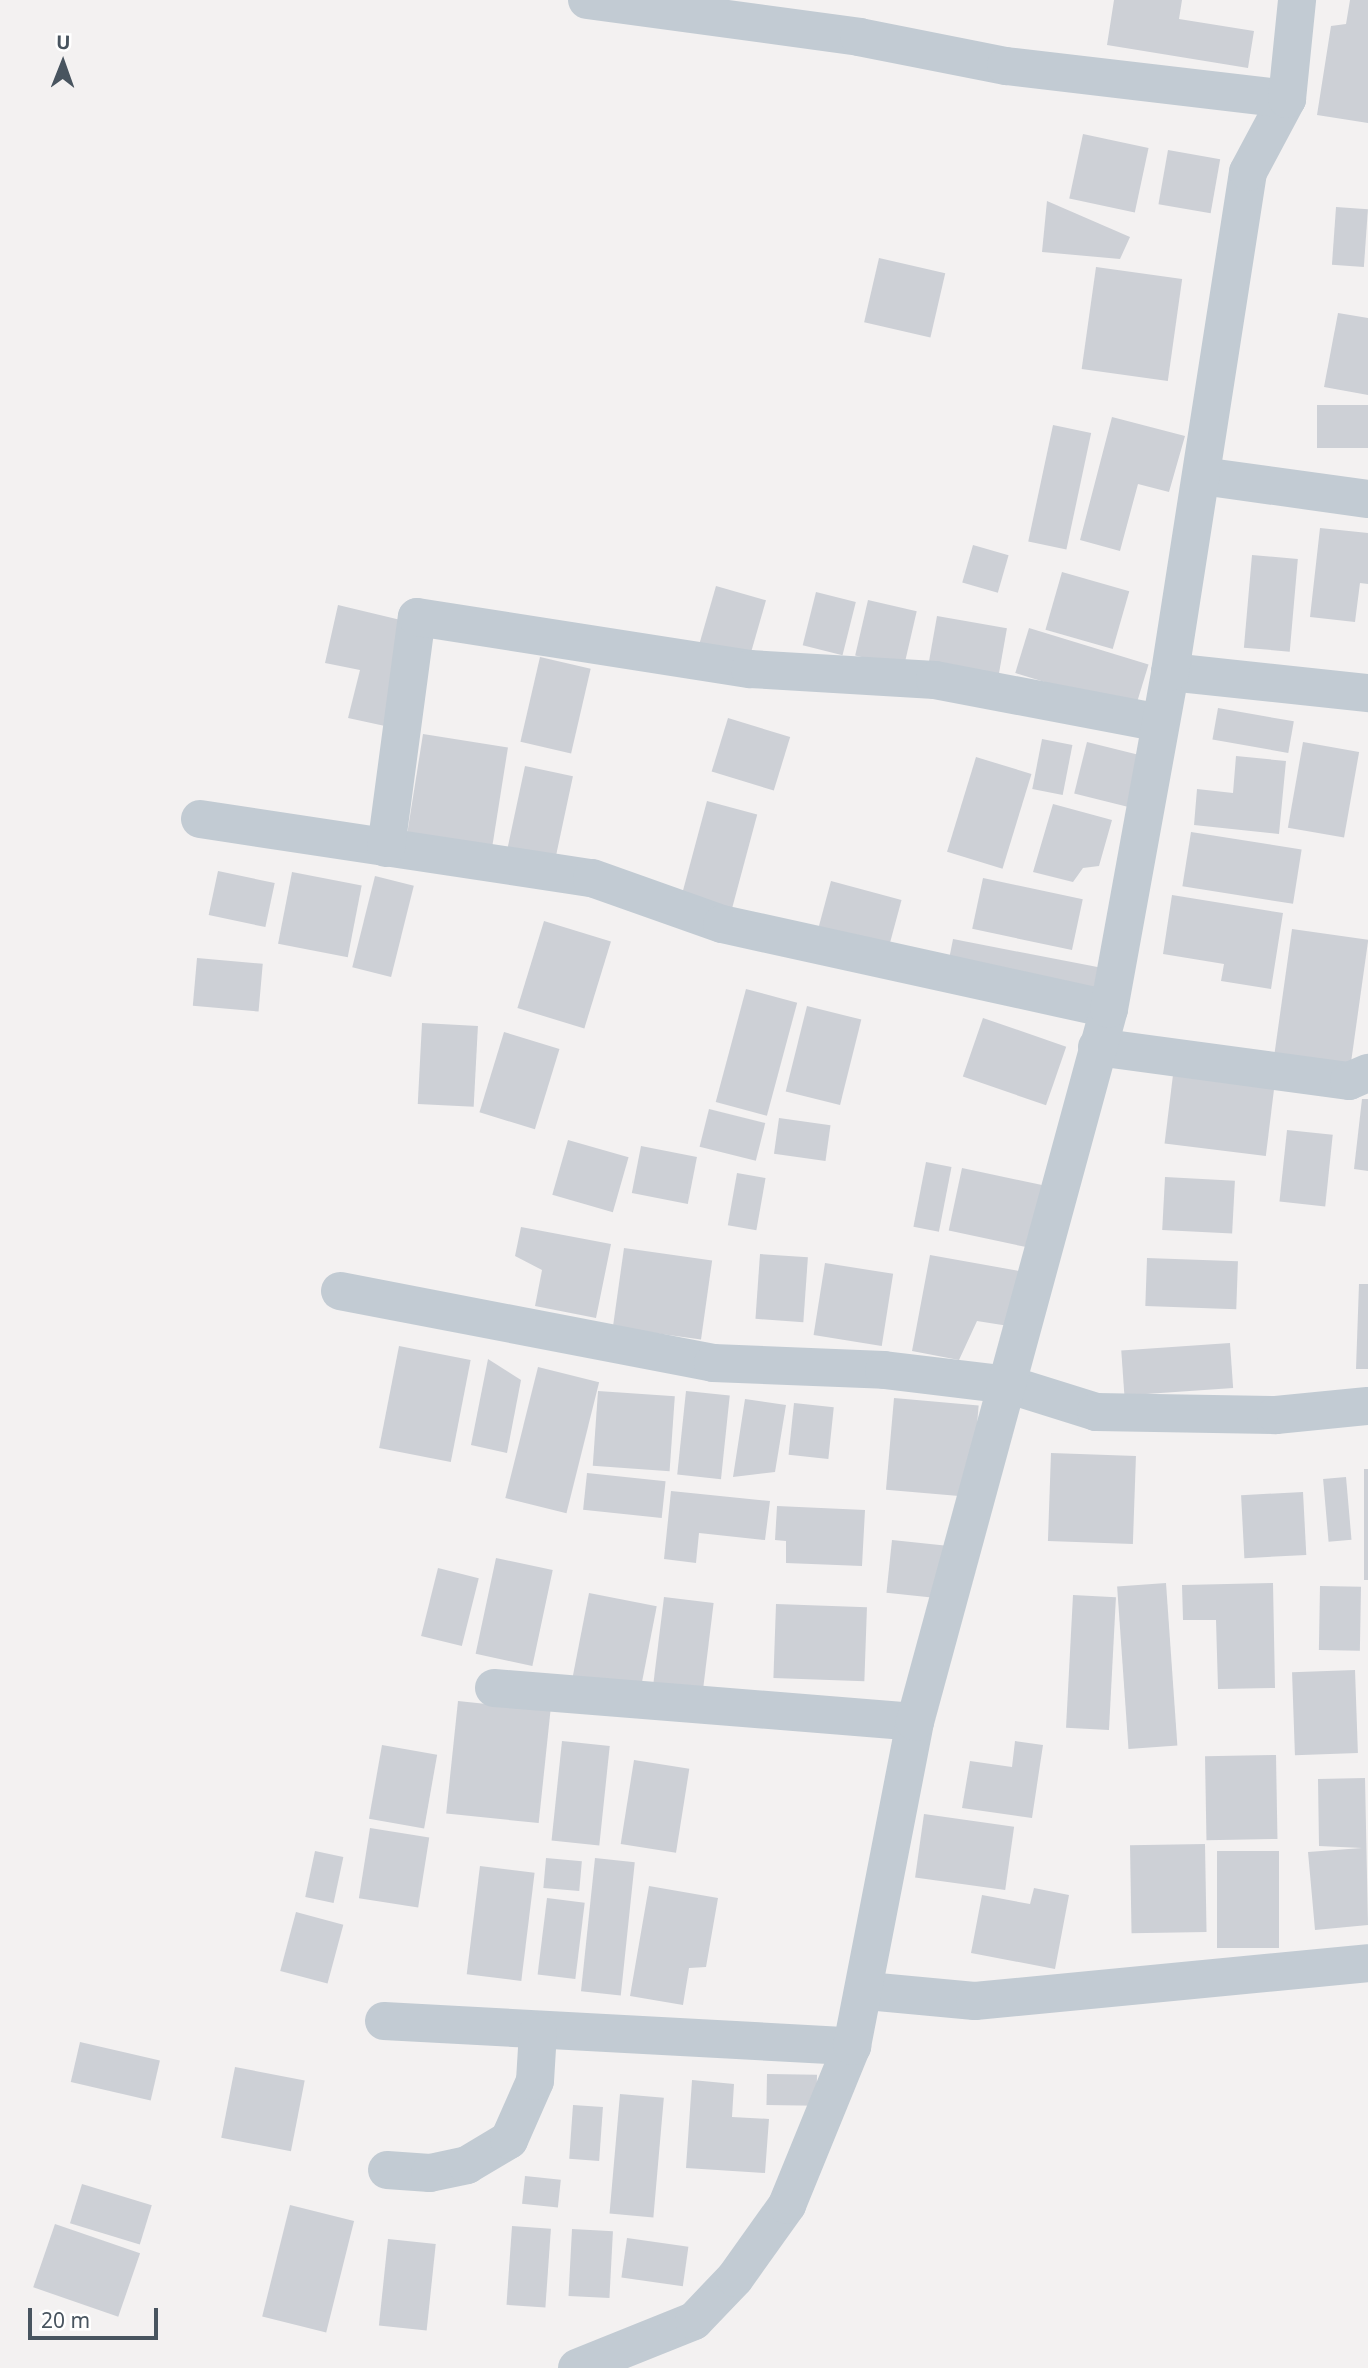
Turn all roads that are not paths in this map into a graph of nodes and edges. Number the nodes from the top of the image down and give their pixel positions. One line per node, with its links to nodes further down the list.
1 (587, 0): 3 (street)
2 (1297, 0): 3 (street)
3 (1287, 99): 4 (street)
4 (1202, 475): 5 (street); 6 (street)
5 (1368, 499)
6 (1170, 672): 7 (street); 8 (street)
7 (1368, 693)
8 (1160, 723): 10 (street); 11 (street)
9 (200, 819): 10 (street)
10 (386, 848): 11 (street)
11 (1108, 1009): 12 (street)
12 (1097, 1047): 13 (street); 15 (street)
13 (1368, 1073)
14 (340, 1291): 15 (street)
15 (1010, 1385): 16 (street); 18 (street)
16 (1368, 1406)
17 (494, 1688): 18 (street)
18 (915, 1722): 20 (street)
19 (1368, 1963): 20 (street)
20 (867, 1992): 23 (street)
21 (384, 2021): 22 (street)
22 (538, 2032): 23 (street); 24 (street)
23 (852, 2046): 25 (street)
24 (387, 2170)
25 (576, 2368)

